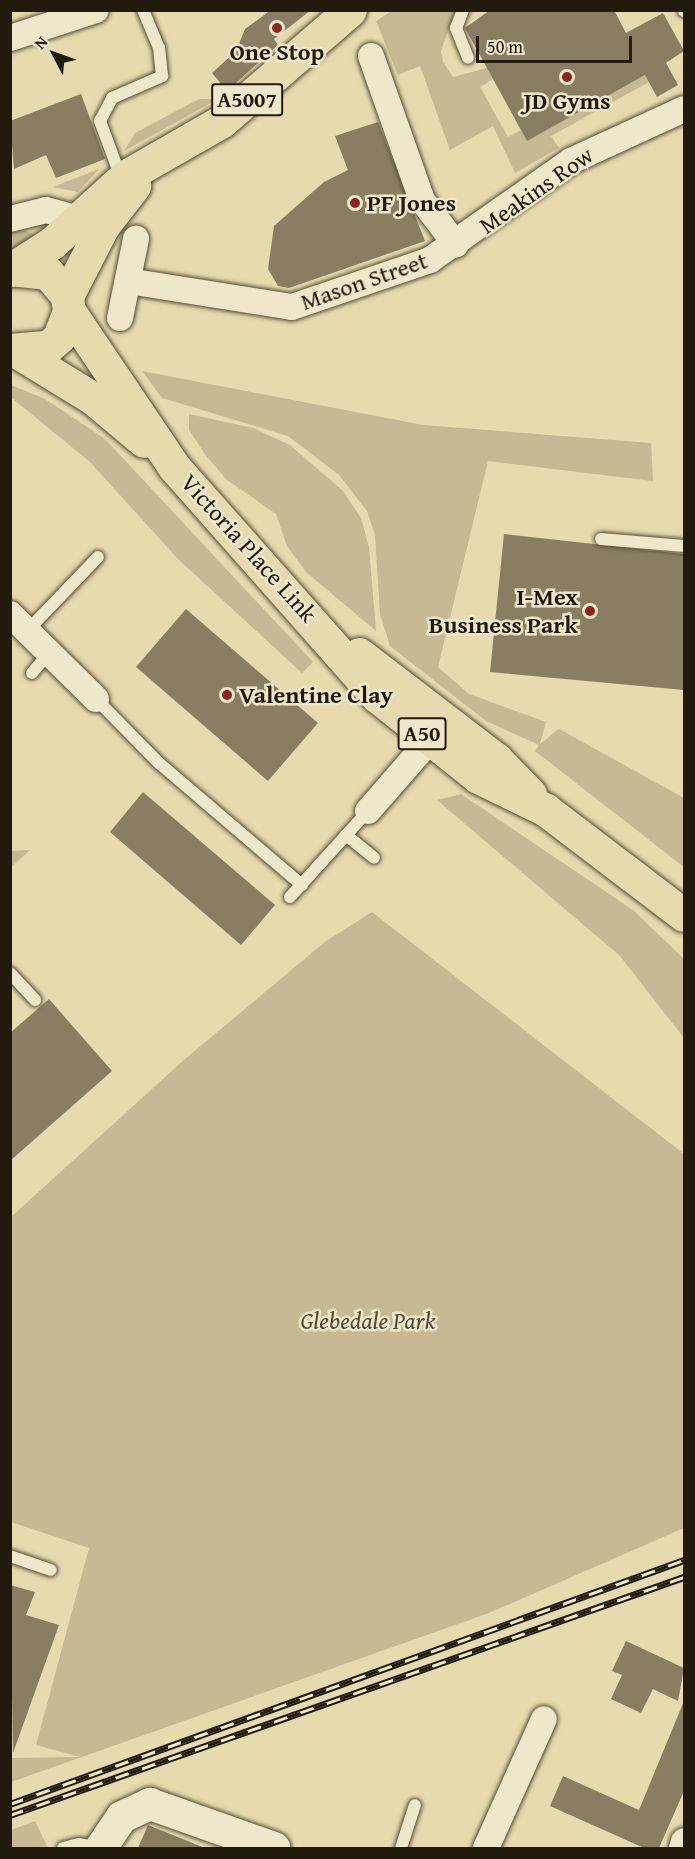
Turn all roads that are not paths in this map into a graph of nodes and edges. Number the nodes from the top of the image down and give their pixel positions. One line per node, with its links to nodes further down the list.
1 (96, 10): 6 (street)
2 (143, 10): 11 (lane)
3 (360, 10): 5 (main road, A5007)
4 (463, 10): 8 (lane)
5 (338, 21): 10 (main road, A5007)
6 (10, 38)
7 (371, 56): 15 (street)
8 (468, 58)
9 (684, 109): 15 (street, Meakins Row)
10 (160, 158): 11 (main road, A5007); 18 (main road, A5007)
11 (122, 179): 12 (main road, A5007)
12 (76, 218): 13 (street); 16 (main road, A5007)
13 (10, 219)
14 (136, 239): 17 (street)
15 (456, 245): 17 (street, Mason Street)
16 (11, 270): 18 (main road, A50)
17 (128, 281): 19 (street)
18 (68, 303): 20 (main road, A50); 21 (main road, Victoria Place Link / A50)
19 (120, 318)
20 (15, 351): 21 (main road, Victoria Place Link / A50)
21 (175, 468): 26 (main road, Victoria Place Link / A50)
22 (601, 539): 23 (lane)
23 (684, 546)
24 (98, 557): 25 (lane)
25 (19, 622): 27 (street)
26 (322, 628): 30 (main road, Victoria Place Link / A50); 31 (main road, Victoria Place Link / A50)
27 (49, 653): 28 (lane); 29 (street)
28 (32, 673)
29 (96, 699): 35 (lane)
30 (430, 740): 31 (main road, Victoria Place Link / A50); 32 (street)
31 (546, 810): 37 (main road, Victoria Place Link / A50)
32 (368, 811): 33 (lane)
33 (346, 835): 34 (lane); 35 (lane)
34 (374, 858)
35 (302, 885): 36 (lane)
36 (290, 897)
37 (684, 915)
38 (10, 973): 39 (lane)
39 (35, 1000)
40 (10, 1556): 41 (lane)
41 (51, 1570)
42 (544, 1719): 49 (street)
43 (415, 1805): 48 (lane)
44 (684, 1841): 50 (street)
45 (63, 1848): 46 (lane)
46 (100, 1848): 47 (street)
47 (274, 1848)
48 (400, 1848)
49 (486, 1848)
50 (682, 1848)

